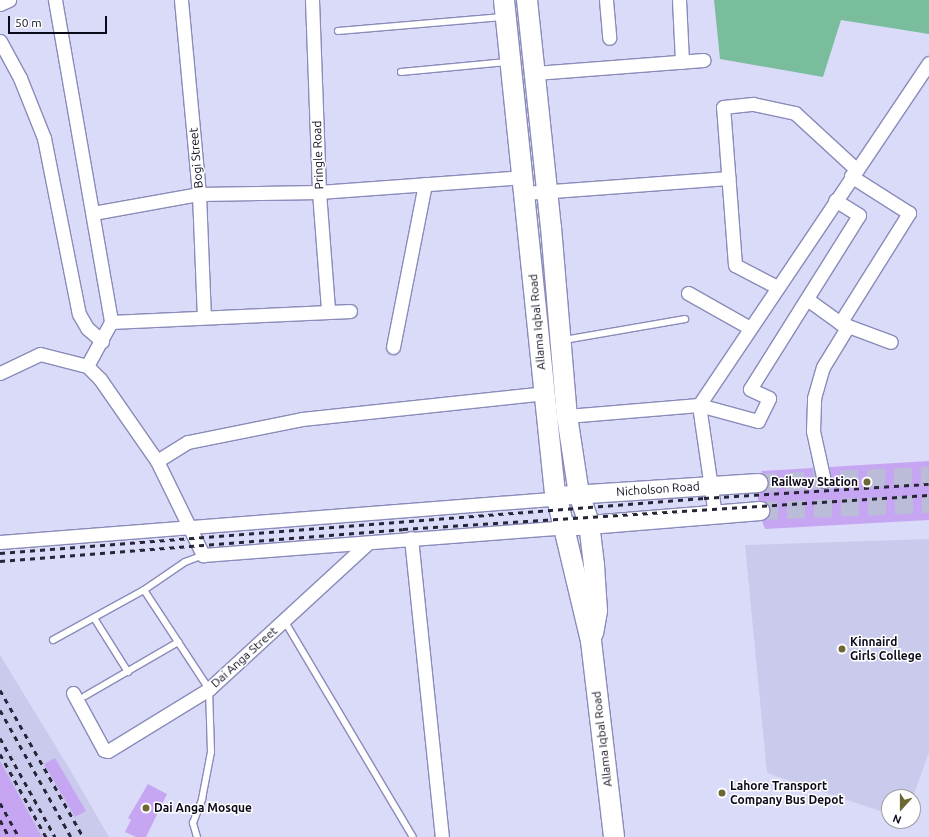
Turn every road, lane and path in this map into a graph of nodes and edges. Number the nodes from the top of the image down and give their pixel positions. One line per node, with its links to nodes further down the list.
1 (9, 0): 8 (street)
2 (55, 0): 27 (street)
3 (182, 0): 25 (street, Bogi Street)
4 (312, 0): 24 (street, Pringle Road)
5 (527, 0): 18 (main road, Allama Iqbal Road)
6 (606, 0): 11 (street)
7 (679, 0): 15 (street)
8 (0, 4)
9 (505, 8): 10 (lane); 14 (main road, Allama Iqbal Road)
10 (338, 31)
11 (609, 38)
12 (0, 41): 38 (street)
13 (703, 60): 15 (street)
14 (511, 61): 17 (lane); 22 (main road, Allama Iqbal Road)
15 (682, 62): 18 (street)
16 (929, 63): 19 (street)
17 (401, 72)
18 (535, 73): 23 (main road, Allama Iqbal Road)
19 (853, 172): 20 (street); 26 (street); 36 (street)
20 (728, 178): 23 (street); 28 (street)
21 (425, 184): 22 (street); 24 (street); 41 (street)
22 (525, 185): 23 (street); 44 (main road, Allama Iqbal Road)
23 (548, 191): 39 (main road, Allama Iqbal Road)
24 (319, 192): 25 (street); 31 (street, Pringle Road)
25 (199, 194): 27 (street); 33 (street, Bogi Street)
26 (835, 200): 28 (street); 30 (street)
27 (92, 213): 35 (street)
28 (777, 287): 37 (street)
29 (688, 293): 37 (street)
30 (806, 299): 36 (street); 45 (street)
31 (328, 310): 32 (street); 33 (street)
32 (350, 311)
33 (204, 316): 35 (street)
34 (685, 319): 39 (lane)
35 (111, 322): 38 (street)
36 (844, 325): 40 (street); 48 (street)
37 (750, 328): 45 (street)
38 (102, 341): 42 (street)
39 (560, 341): 46 (main road, Allama Iqbal Road)
40 (891, 342)
41 (393, 347)
42 (87, 366): 43 (street); 47 (street)
43 (0, 373)
44 (544, 393): 47 (street); 52 (main road, Allama Iqbal Road)
45 (699, 405): 46 (street); 50 (street)
46 (567, 416): 51 (main road, Allama Iqbal Road)
47 (157, 461): 57 (street)
48 (824, 481)
49 (759, 483): 50 (main road, Nicholson Road)
50 (712, 485): 51 (main road, Nicholson Road); 54 (street)
51 (579, 494): 52 (main road, Nicholson Road); 55 (main road, Allama Iqbal Road)
52 (557, 496): 56 (main road, Allama Iqbal Road); 57 (street)
53 (760, 511): 54 (main road)
54 (715, 515): 55 (main road)
55 (589, 523): 56 (main road); 66 (main road, Allama Iqbal Road)
56 (565, 526): 58 (street); 66 (main road, Allama Iqbal Road)
57 (190, 528): 59 (street); 61 (street)
58 (411, 538): 60 (street); 73 (street)
59 (0, 542)
60 (368, 542): 61 (street); 64 (street, Dai Anga Street)
61 (203, 555): 62 (lane)
62 (144, 590): 63 (lane); 67 (lane)
63 (94, 618): 65 (lane); 68 (lane)
64 (284, 620): 69 (street, Dai Anga Street); 72 (lane)
65 (53, 640)
66 (591, 641): 74 (main road, Allama Iqbal Road)
67 (178, 642): 68 (lane); 69 (lane)
68 (128, 672): 70 (lane)
69 (209, 689): 70 (street, Dai Anga Street); 71 (lane)
70 (79, 695)
71 (197, 837)
72 (413, 837)
73 (442, 837)
74 (614, 837)

